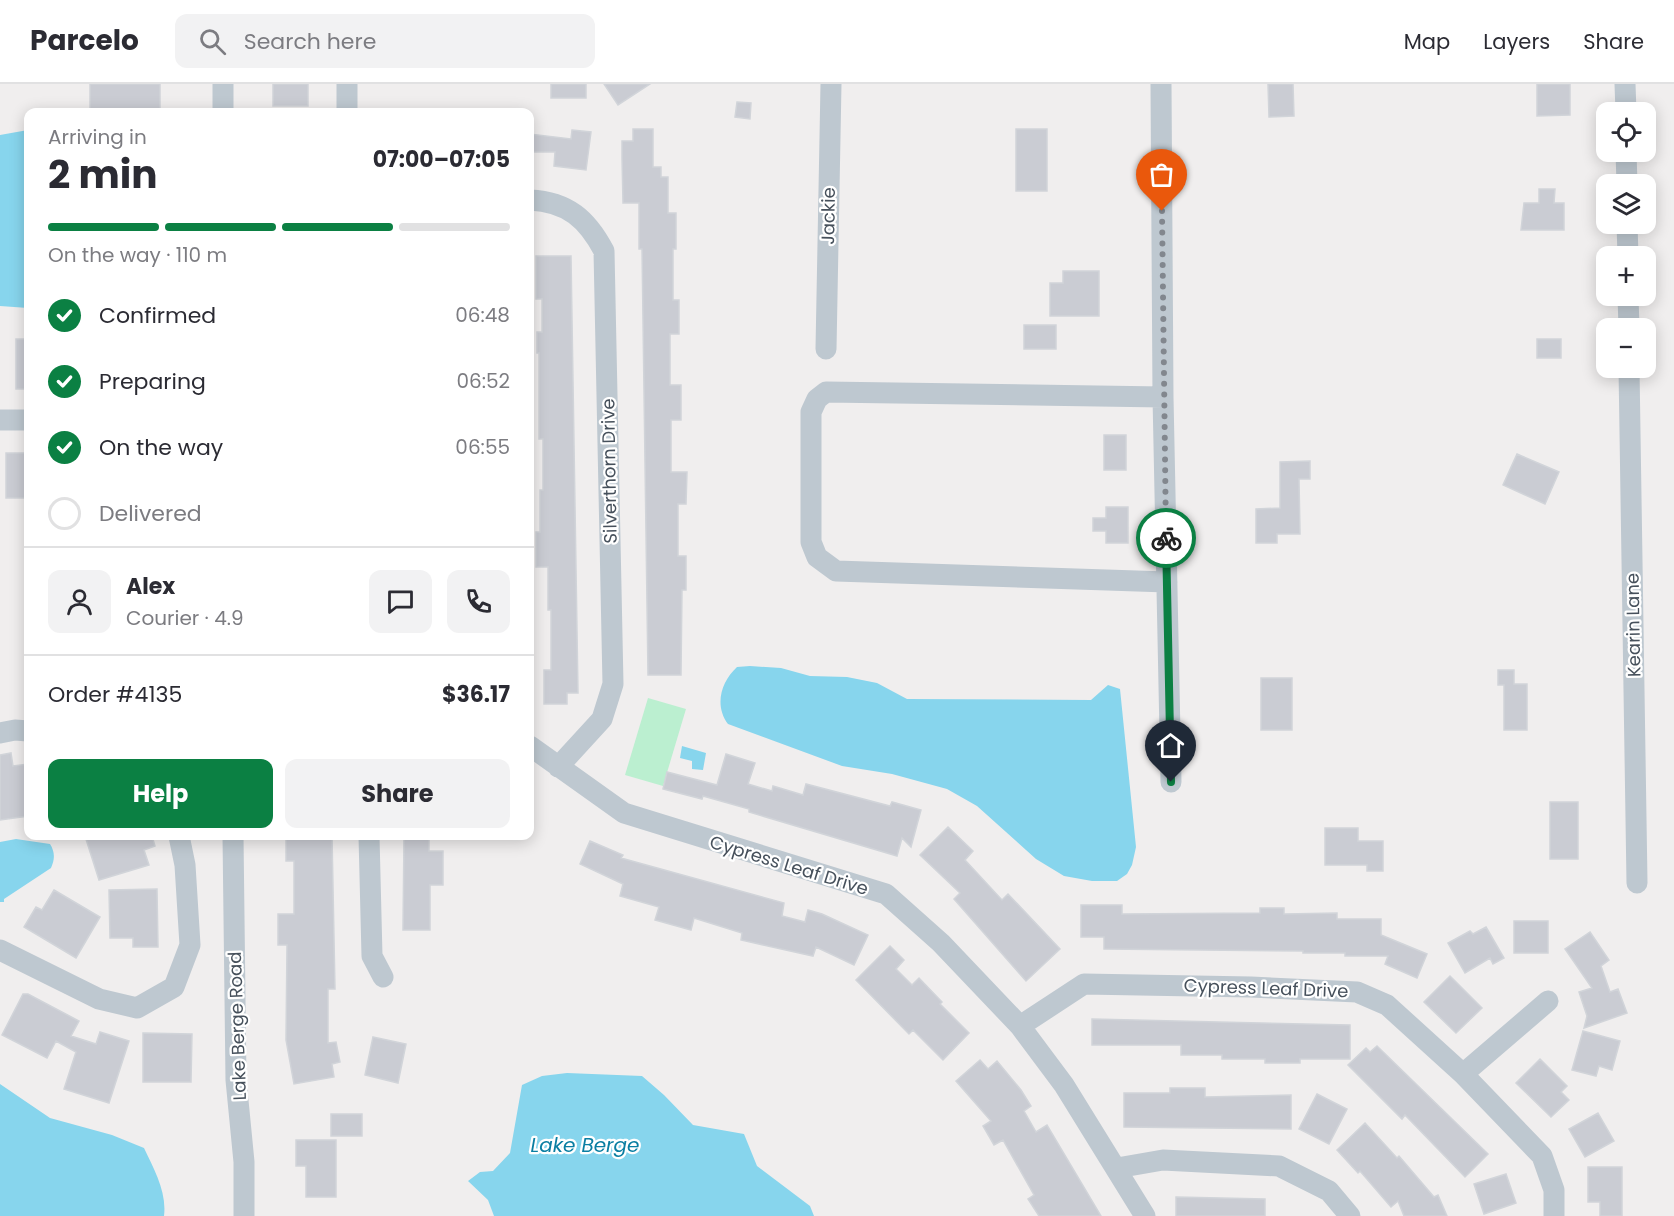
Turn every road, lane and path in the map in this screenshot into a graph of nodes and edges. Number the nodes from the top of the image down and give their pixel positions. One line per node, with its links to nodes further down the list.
1 (223, 84): 7 (street)
2 (347, 84): 8 (street)
3 (831, 84): 10 (street, Jackie)
4 (1161, 84): 12 (street)
5 (1626, 84): 6 (street)
6 (1626, 102)
7 (223, 108)
8 (347, 108)
9 (534, 200): 19 (street, Silverthorn Drive)
10 (826, 349)
11 (1629, 378): 24 (street, Kearin Lane)
12 (1163, 397): 15 (street); 15 (street)
13 (0, 420): 14 (street)
14 (24, 420)
15 (1167, 582): 20 (street)
16 (24, 731): 17 (street)
17 (0, 733)
18 (534, 749): 19 (street, Cypress Leaf Drive)
19 (558, 767): 28 (street, Cypress Leaf Drive)
20 (1171, 782)
21 (180, 840): 25 (street)
22 (233, 840): 31 (street, Lake Berge Road)
23 (369, 840): 26 (street)
24 (1637, 883)
25 (0, 950)
26 (383, 977)
27 (1548, 1001): 29 (street)
28 (1020, 1026): 29 (street, Cypress Leaf Drive); 30 (street, Cypress Leaf Drive)
29 (1463, 1074): 34 (street, Cypress Leaf Drive)
30 (1117, 1168): 32 (street, Cypress Leaf Drive); 33 (street)
31 (244, 1216)
32 (1145, 1216)
33 (1350, 1216)
34 (1554, 1216)

